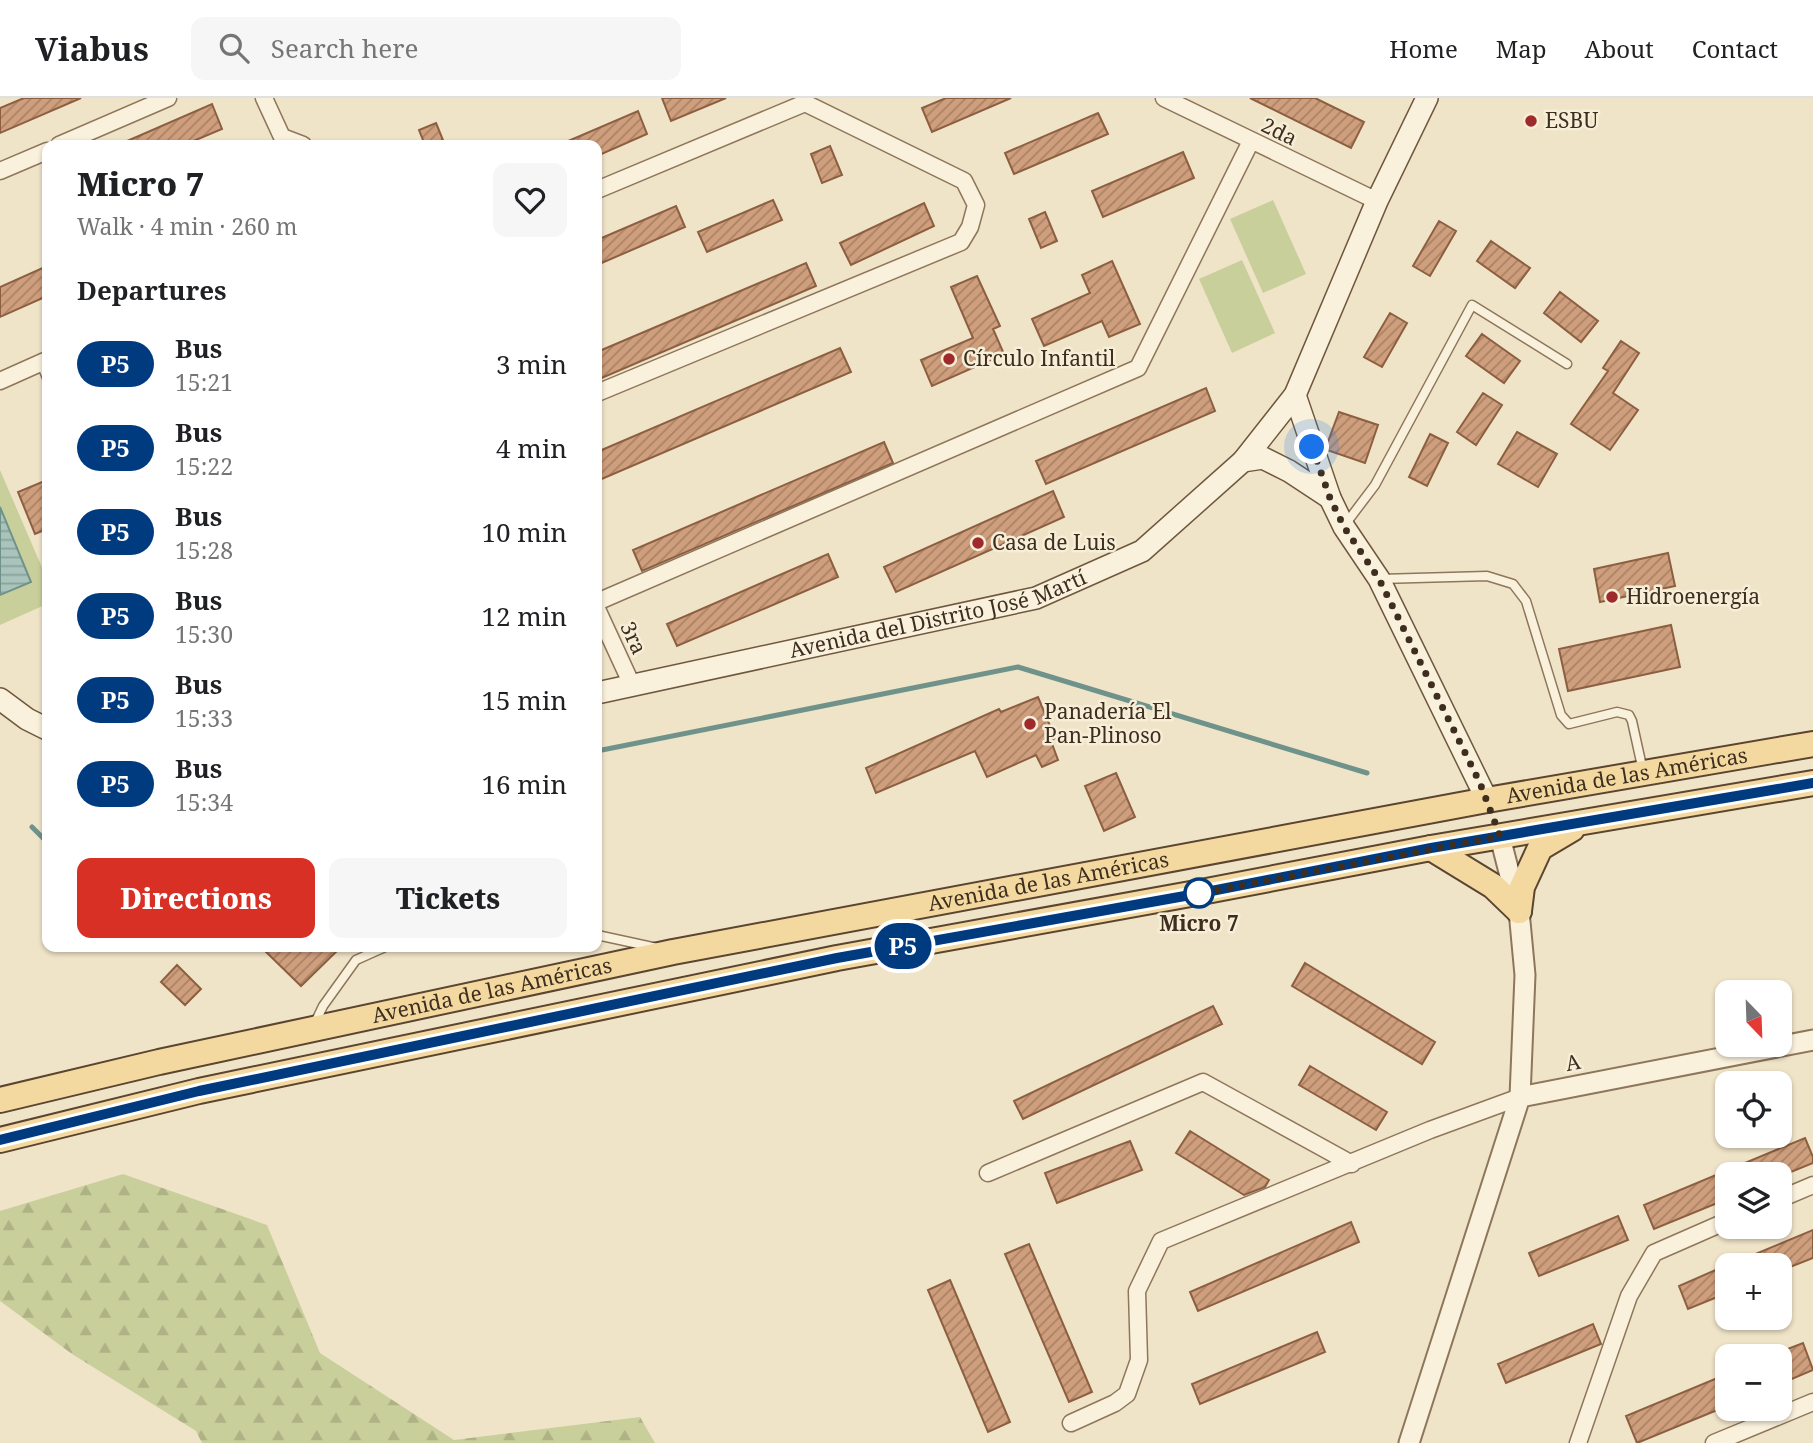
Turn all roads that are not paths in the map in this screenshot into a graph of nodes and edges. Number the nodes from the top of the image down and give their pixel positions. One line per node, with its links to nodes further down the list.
1 (167, 98): 5 (street)
2 (264, 98): 6 (street)
3 (1164, 98): 7 (street, 2da)
4 (1427, 98): 11 (main road, Avenida del Distrito José Martí)
5 (70, 140)
6 (281, 140)
7 (1251, 141): 11 (street, 2da); 21 (street)
8 (42, 152): 9 (street)
9 (0, 171)
10 (602, 188): 15 (street)
11 (1377, 201): 16 (main road, Avenida del Distrito José Martí)
12 (1567, 364): 19 (lane)
13 (42, 368): 14 (street)
14 (0, 381)
15 (602, 391)
16 (1294, 395): 17 (main road, Avenida del Distrito José Martí); 18 (main road)
17 (1243, 461): 18 (main road); 23 (main road, Avenida del Distrito José Martí)
18 (1330, 498): 19 (main road)
19 (1344, 527): 20 (main road)
20 (1379, 579): 28 (lane); 30 (main road)
21 (602, 600)
22 (602, 620): 23 (street, 3ra)
23 (632, 685): 24 (main road, Avenida del Distrito José Martí)
24 (602, 692)
25 (0, 699): 26 (main road)
26 (42, 726)
27 (1813, 744): 28 (main road, Avenida de las Américas)
28 (1644, 774): 30 (main road, Avenida de las Américas)
29 (1813, 783): 31 (main road, Avenida de las Américas)
30 (1487, 800): 32 (main road); 37 (main road, Avenida de las Américas)
31 (1587, 821): 32 (main road, Avenida de las Américas); 34 (main road)
32 (1500, 836): 33 (main road, Avenida de las Américas); 34 (street)
33 (1431, 848): 34 (main road); 42 (main road, Avenida de las Américas)
34 (1519, 911): 40 (street)
35 (602, 936): 37 (lane)
36 (374, 952): 38 (lane)
37 (673, 952): 38 (main road, Avenida de las Américas)
38 (310, 1031): 41 (main road, Avenida de las Américas)
39 (1813, 1040): 40 (street, A)
40 (1520, 1097): 43 (street, A); 50 (street)
41 (0, 1100)
42 (0, 1140)
43 (1352, 1164): 44 (street); 49 (street, A)
44 (988, 1173)
45 (1813, 1185): 46 (street)
46 (1792, 1194)
47 (1715, 1226): 51 (street)
48 (1813, 1402): 52 (street)
49 (1071, 1423)
50 (1409, 1443)
51 (1578, 1443)
52 (1714, 1443)

